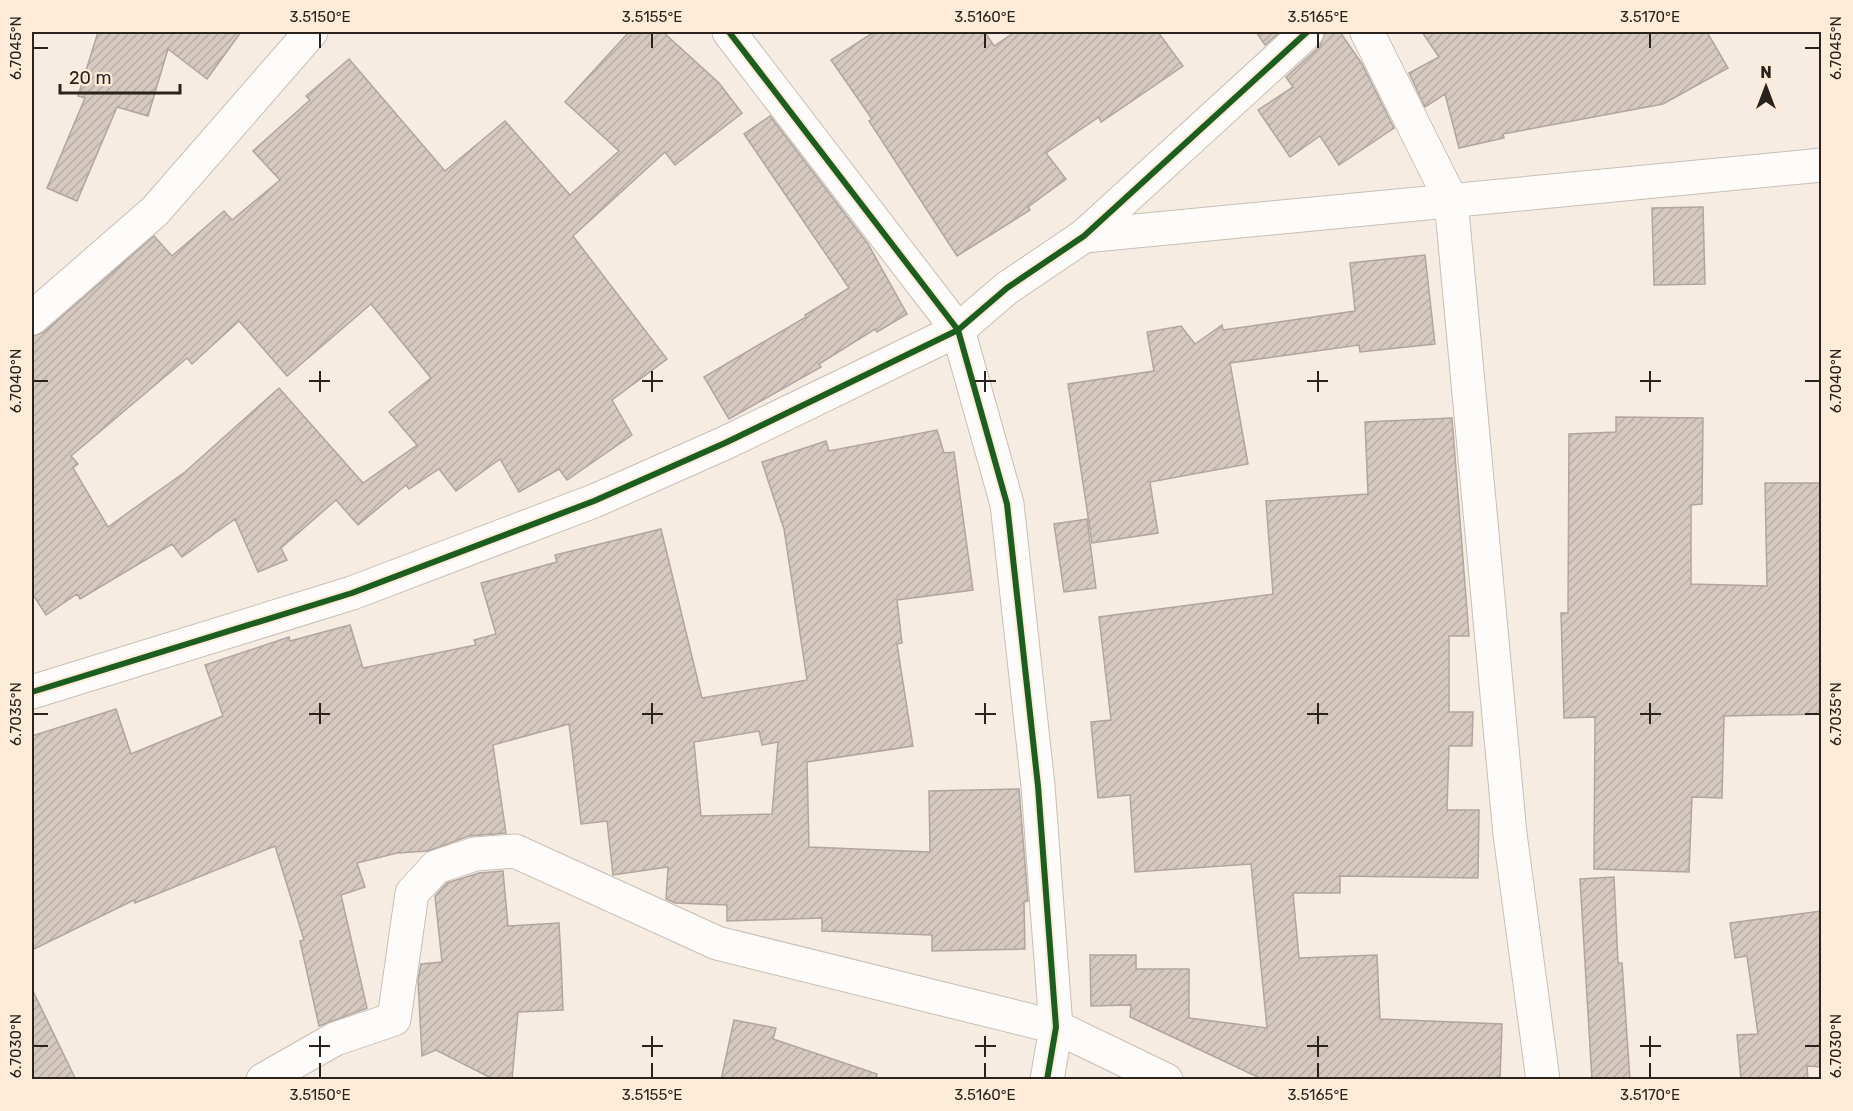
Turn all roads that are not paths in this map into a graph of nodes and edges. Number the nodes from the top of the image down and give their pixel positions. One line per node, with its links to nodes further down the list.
1 (312, 32): 8 (street)
2 (729, 32): 9 (street)
3 (1306, 32): 7 (street)
4 (1367, 32): 6 (street)
5 (1821, 165): 6 (street)
6 (1451, 200): 7 (street); 15 (street)
7 (1084, 236): 9 (street)
8 (32, 318)
9 (958, 330): 10 (street); 11 (street)
10 (32, 692)
11 (1056, 1027): 12 (street); 13 (street); 14 (street)
12 (263, 1080)
13 (1047, 1080)
14 (1166, 1080)
15 (1543, 1080)

